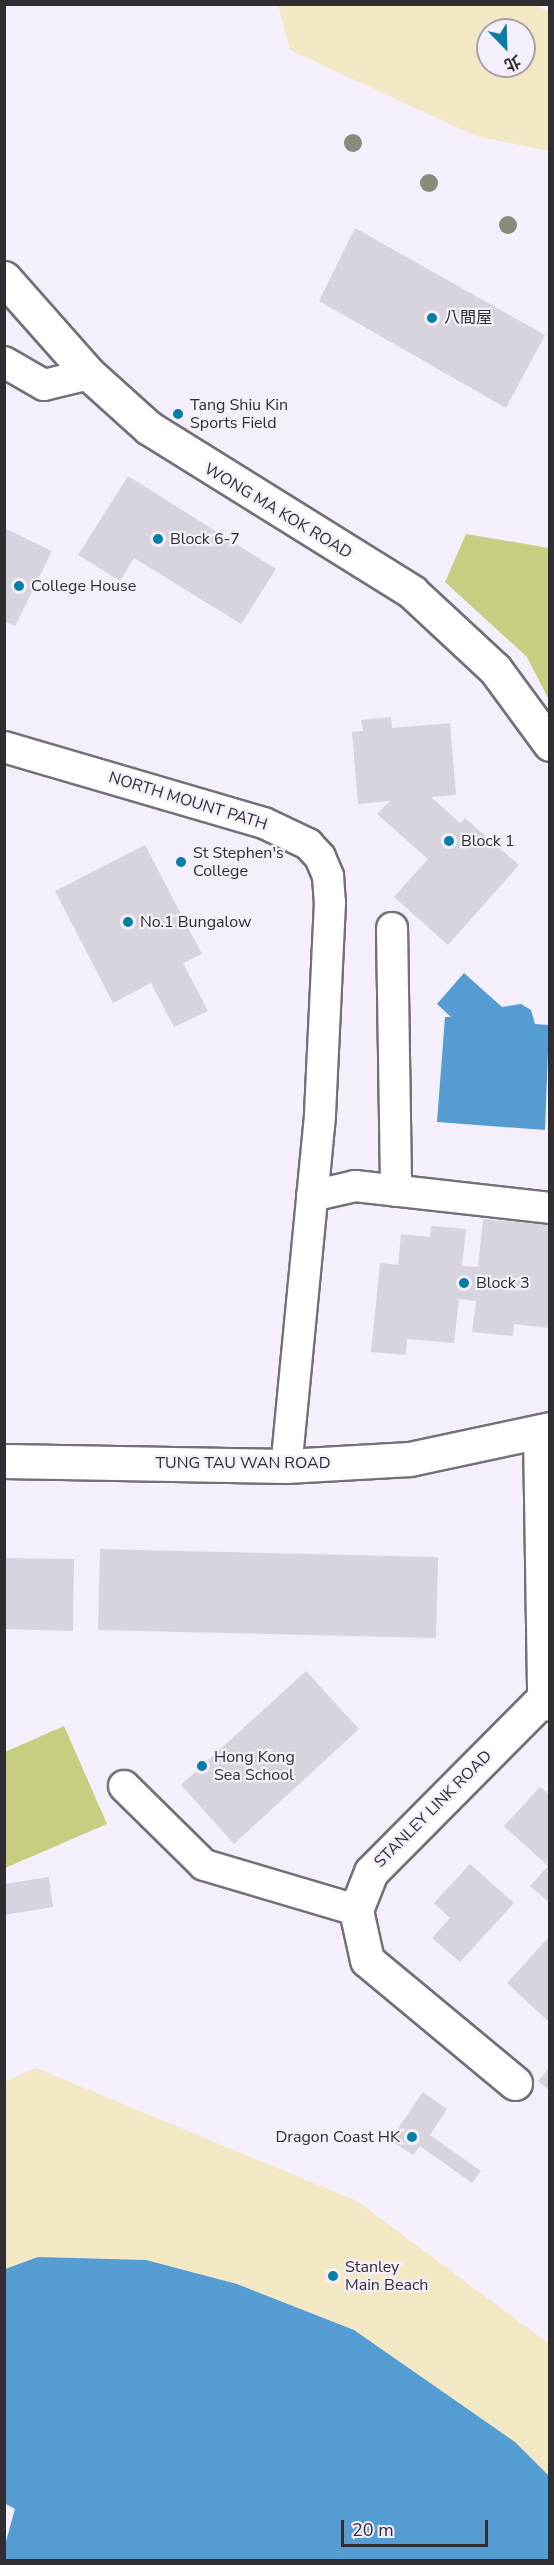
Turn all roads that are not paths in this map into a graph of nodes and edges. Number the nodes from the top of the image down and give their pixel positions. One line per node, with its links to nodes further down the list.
1 (4, 278): 3 (street, WONG MA KOK ROAD)
2 (4, 362): 3 (lane)
3 (89, 374): 4 (street, WONG MA KOK ROAD)
4 (549, 744)
5 (4, 747): 8 (lane, NORTH MOUNT PATH)
6 (392, 928): 7 (lane)
7 (396, 1191): 8 (lane); 9 (lane)
8 (312, 1196): 12 (lane, NORTH MOUNT PATH)
9 (549, 1208)
10 (545, 1430): 12 (street, TUNG TAU WAN ROAD); 13 (street)
11 (4, 1461): 12 (street, TUNG TAU WAN ROAD)
12 (286, 1466)
13 (547, 1701): 15 (street, STANLEY LINK ROAD)
14 (124, 1786): 15 (lane)
15 (356, 1910): 16 (street)
16 (515, 2083)

